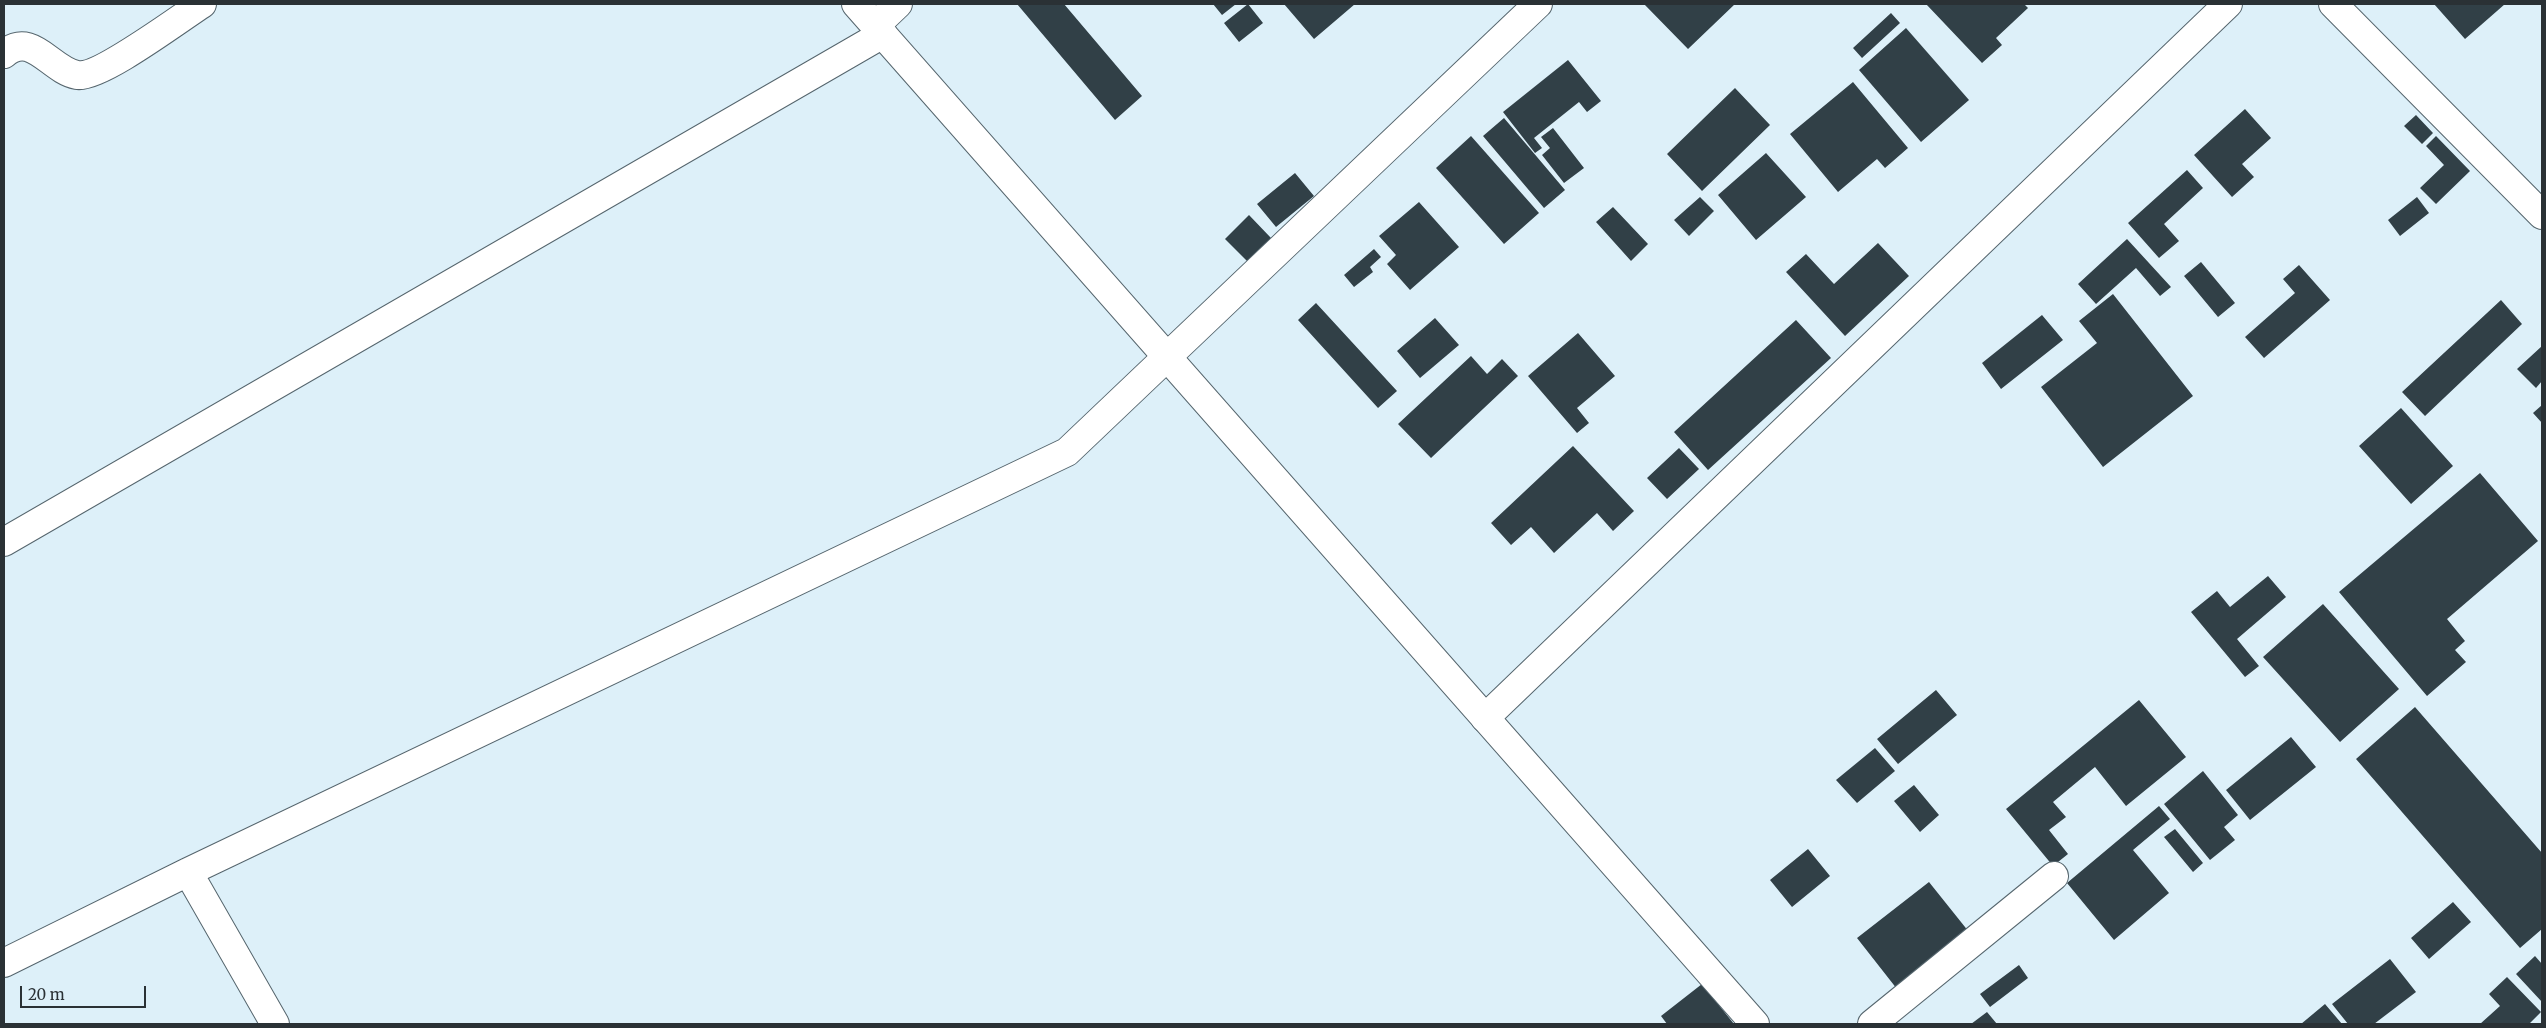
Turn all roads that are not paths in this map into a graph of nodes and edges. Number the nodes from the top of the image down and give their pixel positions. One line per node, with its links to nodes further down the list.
1 (202, 4): 8 (street)
2 (856, 4): 7 (street)
3 (898, 4): 7 (street)
4 (1538, 4): 10 (street)
5 (2228, 4): 12 (street)
6 (2332, 4): 9 (street)
7 (879, 29): 10 (street); 11 (street)
8 (4, 54)
9 (2542, 216)
10 (1166, 355): 12 (street); 13 (street)
11 (4, 542)
12 (1485, 718): 17 (street)
13 (188, 872): 15 (street); 16 (street)
14 (2054, 876): 18 (street)
15 (4, 963)
16 (275, 1024)
17 (1755, 1024)
18 (1872, 1024)

